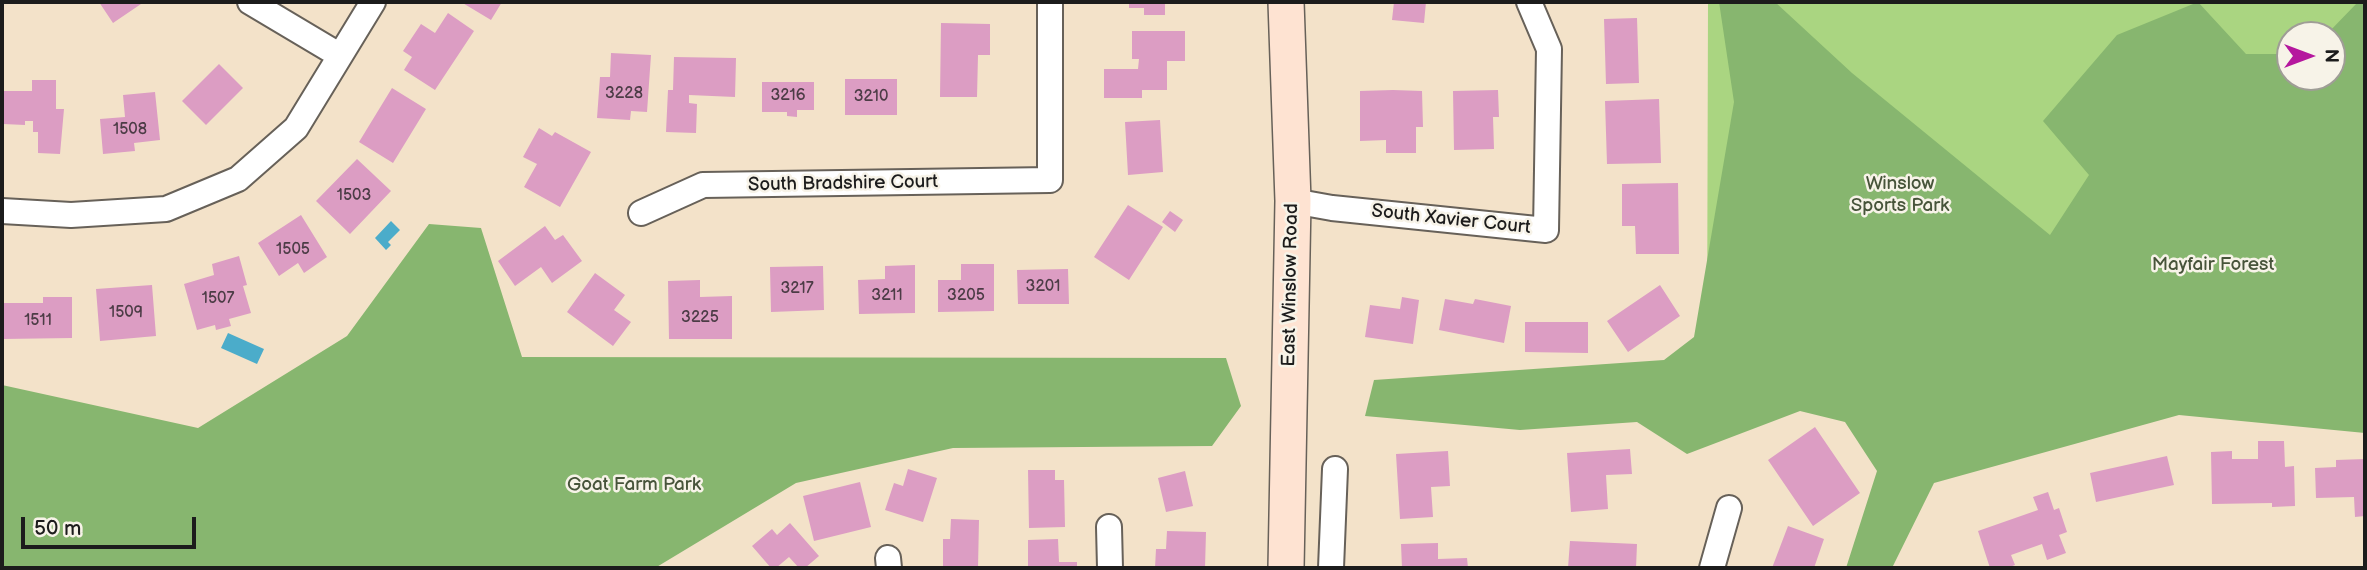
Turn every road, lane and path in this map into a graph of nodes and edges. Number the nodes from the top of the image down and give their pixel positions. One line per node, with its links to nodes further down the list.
1 (250, 2): 6 (street)
2 (373, 2): 6 (street)
3 (1050, 2): 9 (street, South Bradshire Court)
4 (1286, 2): 7 (main road, East Winslow Road)
5 (1529, 2): 7 (street, South Xavier Court)
6 (339, 55): 8 (street)
7 (1293, 201): 14 (main road, East Winslow Road)
8 (2, 211)
9 (641, 213)
10 (1335, 469): 15 (street)
11 (1729, 508): 16 (street)
12 (1109, 527): 13 (street)
13 (1110, 568)
14 (1286, 568)
15 (1331, 568)
16 (1712, 568)

